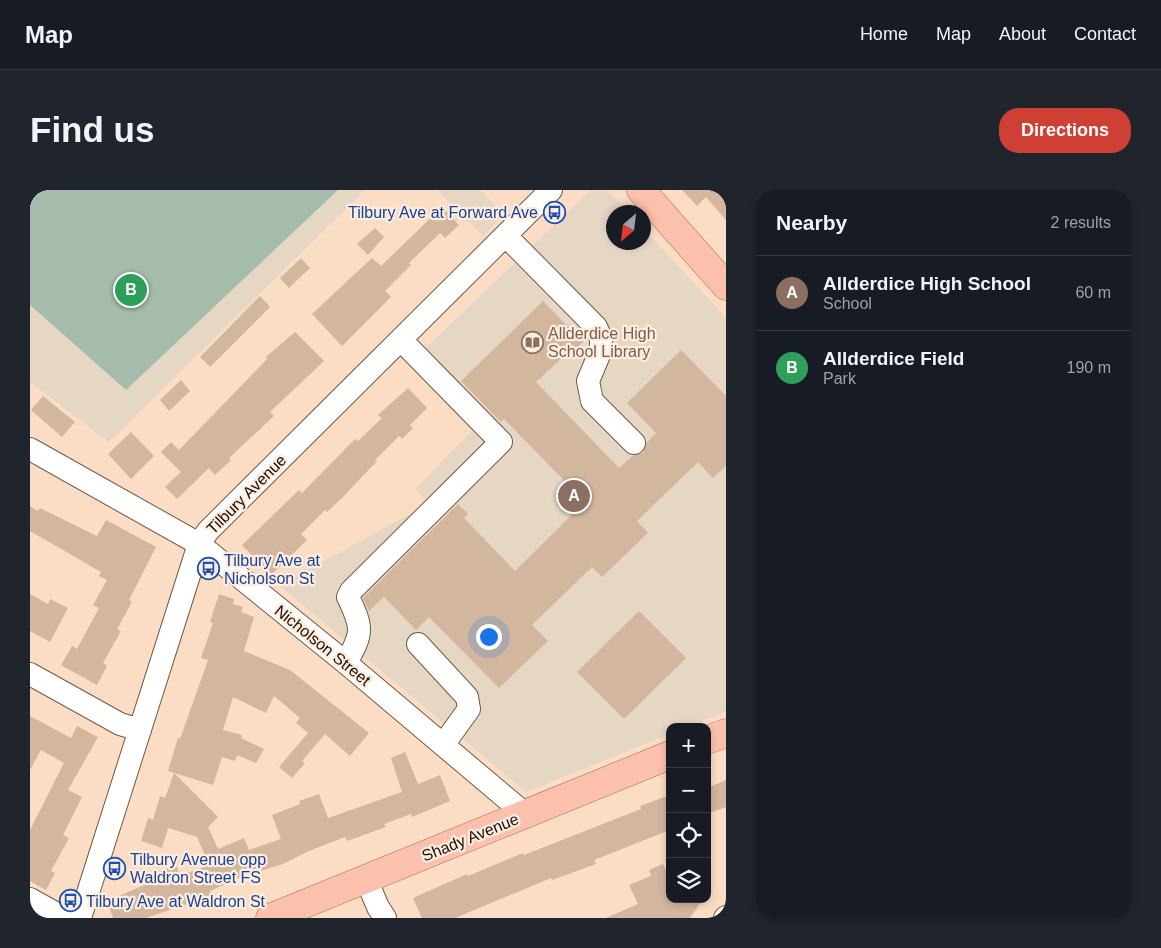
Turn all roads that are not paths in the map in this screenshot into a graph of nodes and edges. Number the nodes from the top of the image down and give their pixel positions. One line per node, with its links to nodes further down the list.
1 (551, 190): 3 (street, Tilbury Avenue)
2 (641, 190): 4 (main road)
3 (506, 236): 5 (street, Tilbury Avenue); 6 (street)
4 (726, 286)
5 (401, 340): 8 (street, Tilbury Avenue); 10 (street)
6 (634, 443)
7 (30, 449): 8 (street, Nicholson Street)
8 (199, 544): 10 (street, Nicholson Street); 12 (street, Tilbury Avenue)
9 (418, 644): 15 (street)
10 (346, 663): 15 (street, Nicholson Street)
11 (30, 674): 12 (street)
12 (140, 730): 21 (street, Tilbury Avenue)
13 (726, 732): 14 (main road)
14 (711, 738)
15 (443, 746): 17 (street, Nicholson Street)
16 (666, 757): 17 (main road, Shady Avenue)
17 (525, 814): 18 (main road, Shady Avenue)
18 (366, 879): 22 (main road, Shady Avenue); 23 (street)
19 (30, 900): 20 (street)
20 (64, 918)
21 (80, 918)
22 (270, 918)
23 (385, 918)

